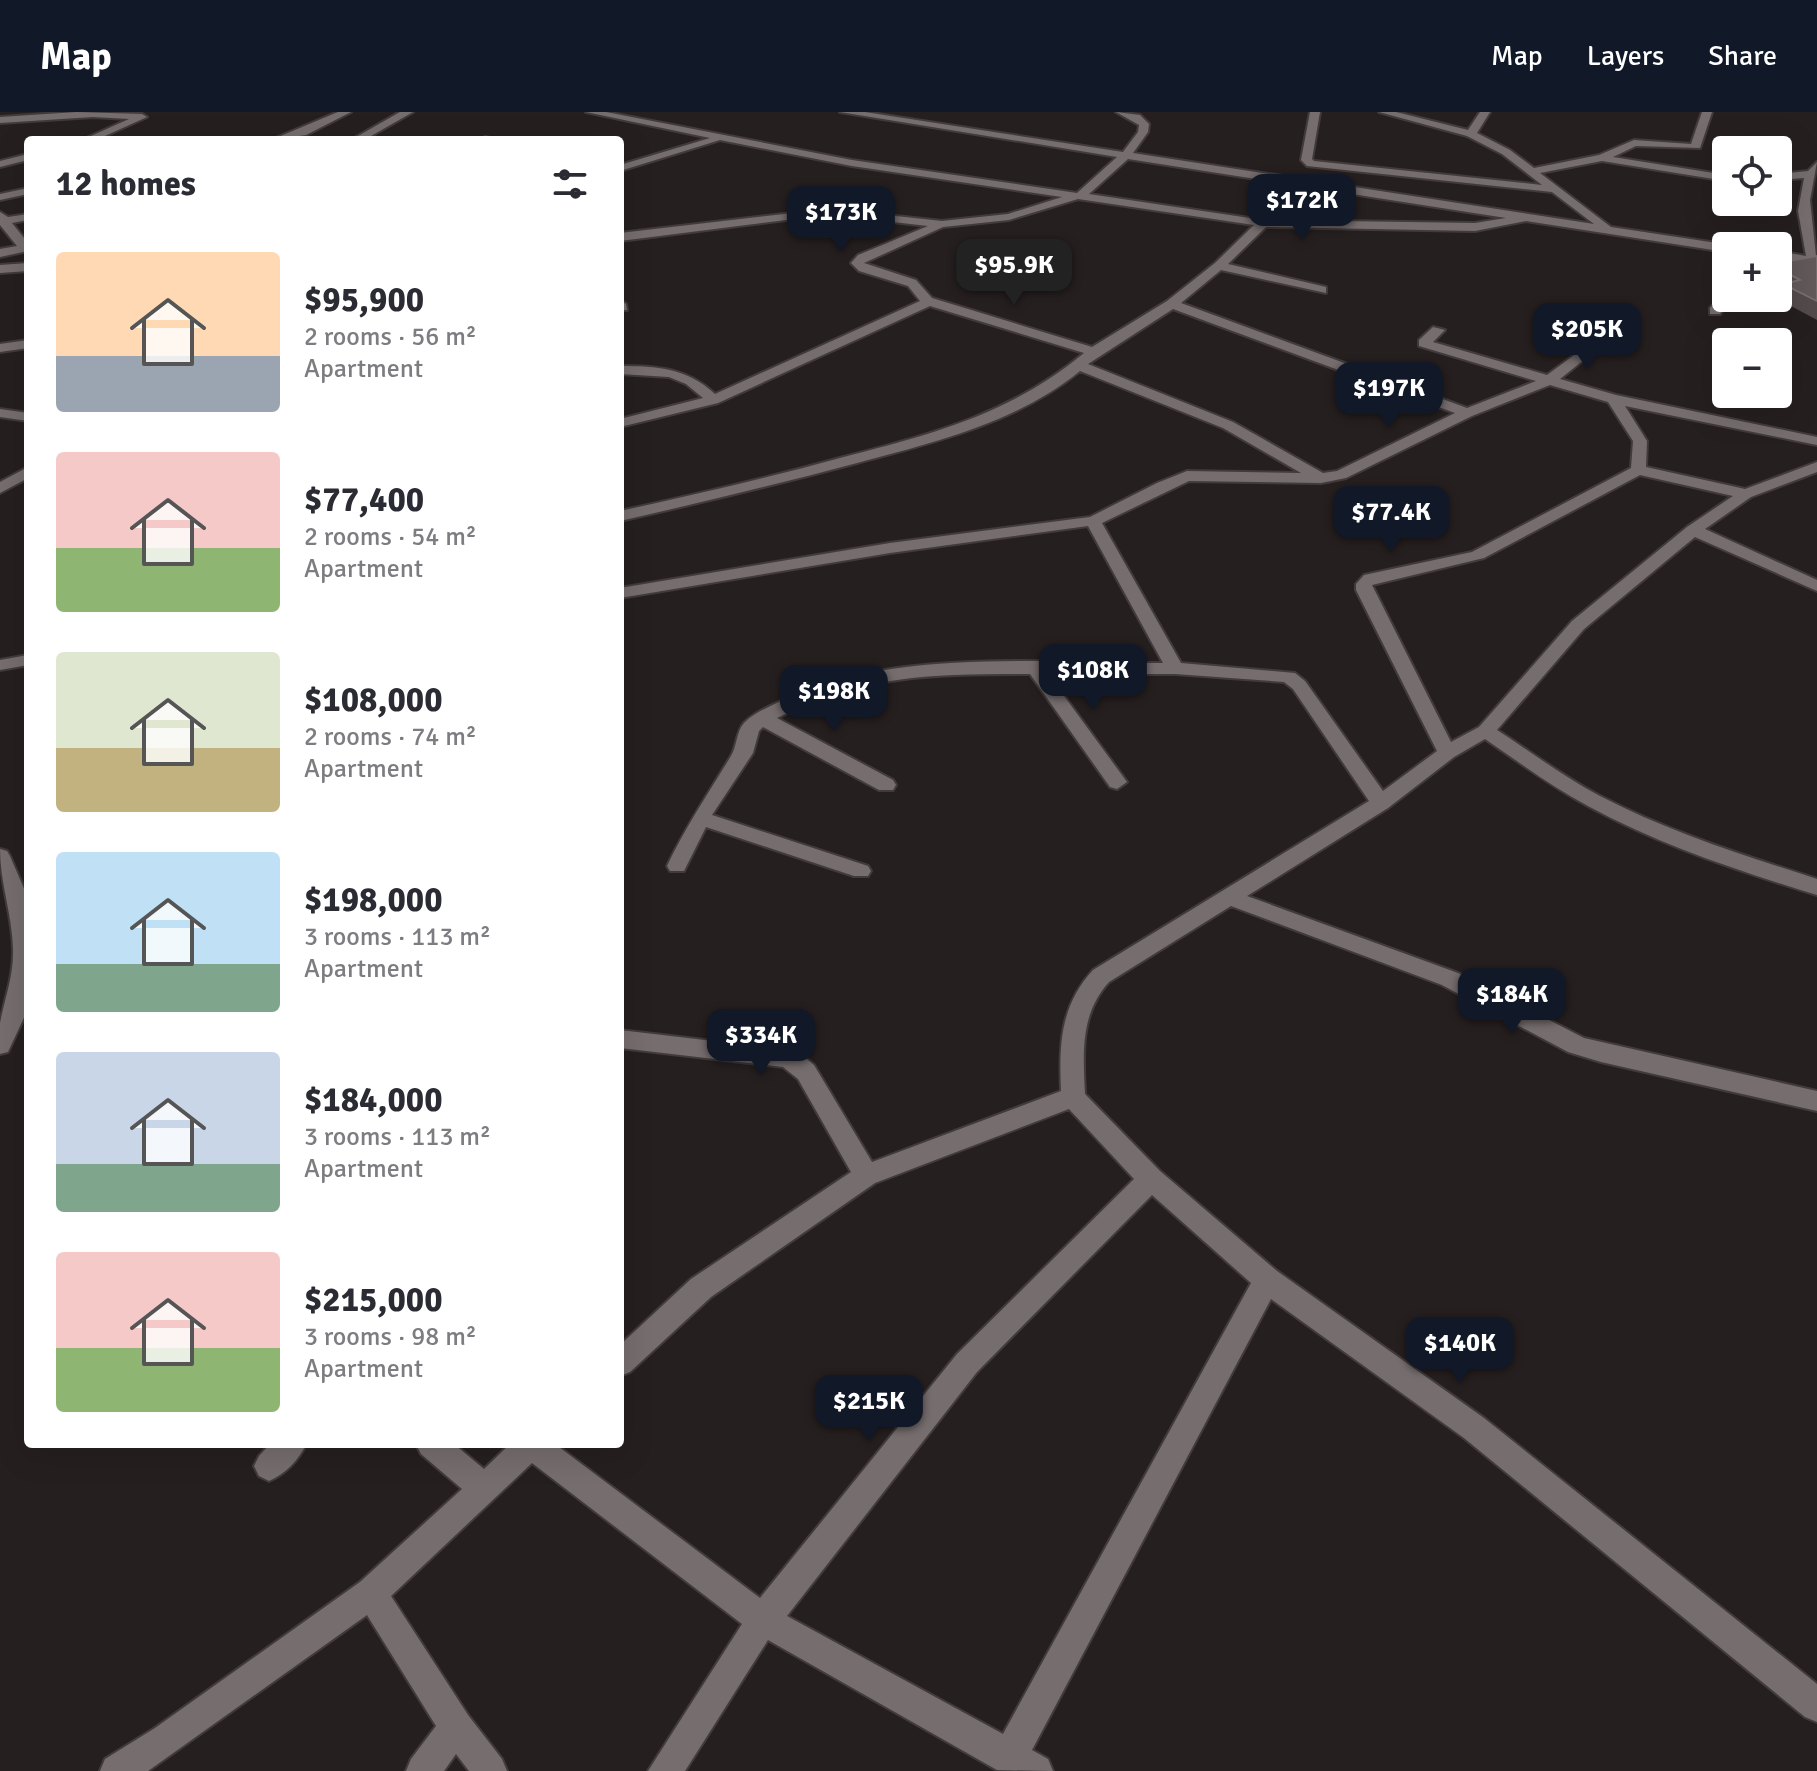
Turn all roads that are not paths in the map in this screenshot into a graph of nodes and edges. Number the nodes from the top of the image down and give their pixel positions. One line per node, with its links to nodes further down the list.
1 (153, 112): 13 (street)
2 (346, 112): 19 (street)
3 (408, 112): 20 (street)
4 (591, 112): 21 (street)
5 (845, 112): 15 (street)
6 (944, 112): 15 (street)
7 (1121, 112): 22 (street)
8 (1315, 112): 31 (street)
9 (1384, 112): 17 (street)
10 (1485, 112): 17 (street)
11 (1707, 112): 24 (street)
12 (90, 113): 13 (street); 14 (street); 16 (street)
13 (142, 117): 18 (street)
14 (0, 120)
15 (929, 124): 22 (street)
16 (16, 131)
17 (1471, 134): 28 (street)
18 (97, 136)
19 (291, 136)
20 (363, 136)
21 (717, 139): 26 (street); 33 (street)
22 (1127, 154): 33 (street); 36 (street)
23 (24, 158): 25 (street)
24 (1602, 158): 28 (street); 30 (street)
25 (0, 164)
26 (624, 167)
27 (1814, 170): 29 (street); 47 (street)
28 (1533, 171): 31 (street)
29 (1792, 174)
30 (1712, 176)
31 (1552, 189): 40 (street)
32 (24, 192): 34 (street)
33 (1081, 195): 38 (street); 39 (street)
34 (0, 197)
35 (24, 217): 37 (street)
36 (1522, 218): 38 (street); 40 (street)
37 (2, 220): 42 (street)
38 (1263, 223): 48 (street)
39 (942, 224): 41 (street); 52 (street)
40 (1609, 230): 43 (street)
41 (624, 237)
42 (24, 244)
43 (1712, 246)
44 (24, 248): 45 (street)
45 (0, 253)
46 (1792, 257): 47 (street)
47 (1815, 260)
48 (1219, 266): 51 (street); 53 (street)
49 (24, 267): 50 (street)
50 (0, 269)
51 (1322, 290)
52 (928, 302): 58 (street); 63 (street)
53 (1172, 304): 58 (street); 65 (street)
54 (1438, 330): 61 (street)
55 (1596, 343): 61 (street)
56 (24, 345): 57 (street)
57 (0, 348)
58 (1094, 352): 59 (street)
59 (1078, 365): 72 (street); 75 (street)
60 (624, 370): 63 (street)
61 (1550, 380): 62 (street); 65 (street)
62 (1613, 399): 68 (street); 70 (street)
63 (713, 400): 67 (street)
64 (0, 413): 66 (street)
65 (1467, 413): 72 (street)
66 (24, 416)
67 (624, 422)
68 (1817, 441)
69 (1817, 467): 74 (street)
70 (1638, 470): 74 (street); 86 (street)
71 (24, 474): 73 (street)
72 (1321, 478): 76 (street)
73 (0, 488)
74 (1746, 494): 77 (street)
75 (624, 515)
76 (1093, 521): 79 (street); 83 (street)
77 (1693, 530): 78 (street); 85 (street)
78 (1817, 586)
79 (624, 592)
80 (24, 661): 81 (street)
81 (0, 665)
82 (1034, 667): 83 (street); 84 (street); 87 (street)
83 (1175, 668): 89 (street)
84 (762, 718): 88 (street); 90 (street)
85 (1486, 731): 86 (street); 94 (street)
86 (1447, 753): 89 (street)
87 (1117, 782)
88 (886, 785)
89 (1381, 803): 95 (street)
90 (700, 818): 92 (street); 93 (street)
91 (0, 856): 97 (street)
92 (677, 866)
93 (861, 871)
94 (1817, 887)
95 (1229, 897): 98 (street); 99 (street)
96 (624, 1039): 100 (street)
97 (0, 1045)
98 (1073, 1097): 100 (street); 101 (street)
99 (1817, 1101)
100 (866, 1175): 103 (street)
101 (1151, 1179): 102 (street); 111 (street)
102 (1267, 1280): 112 (street); 114 (street)
103 (624, 1359)
104 (287, 1448): 108 (street)
105 (436, 1448): 109 (street)
106 (528, 1448): 109 (street)
107 (537, 1448): 111 (street)
108 (269, 1466)
109 (484, 1488): 110 (street)
110 (371, 1593): 113 (street); 115 (street)
111 (763, 1620): 114 (street); 118 (street)
112 (1817, 1705)
113 (456, 1727): 116 (street); 117 (street)
114 (1023, 1764)
115 (117, 1771)
116 (423, 1771)
117 (490, 1771)
118 (665, 1771)

